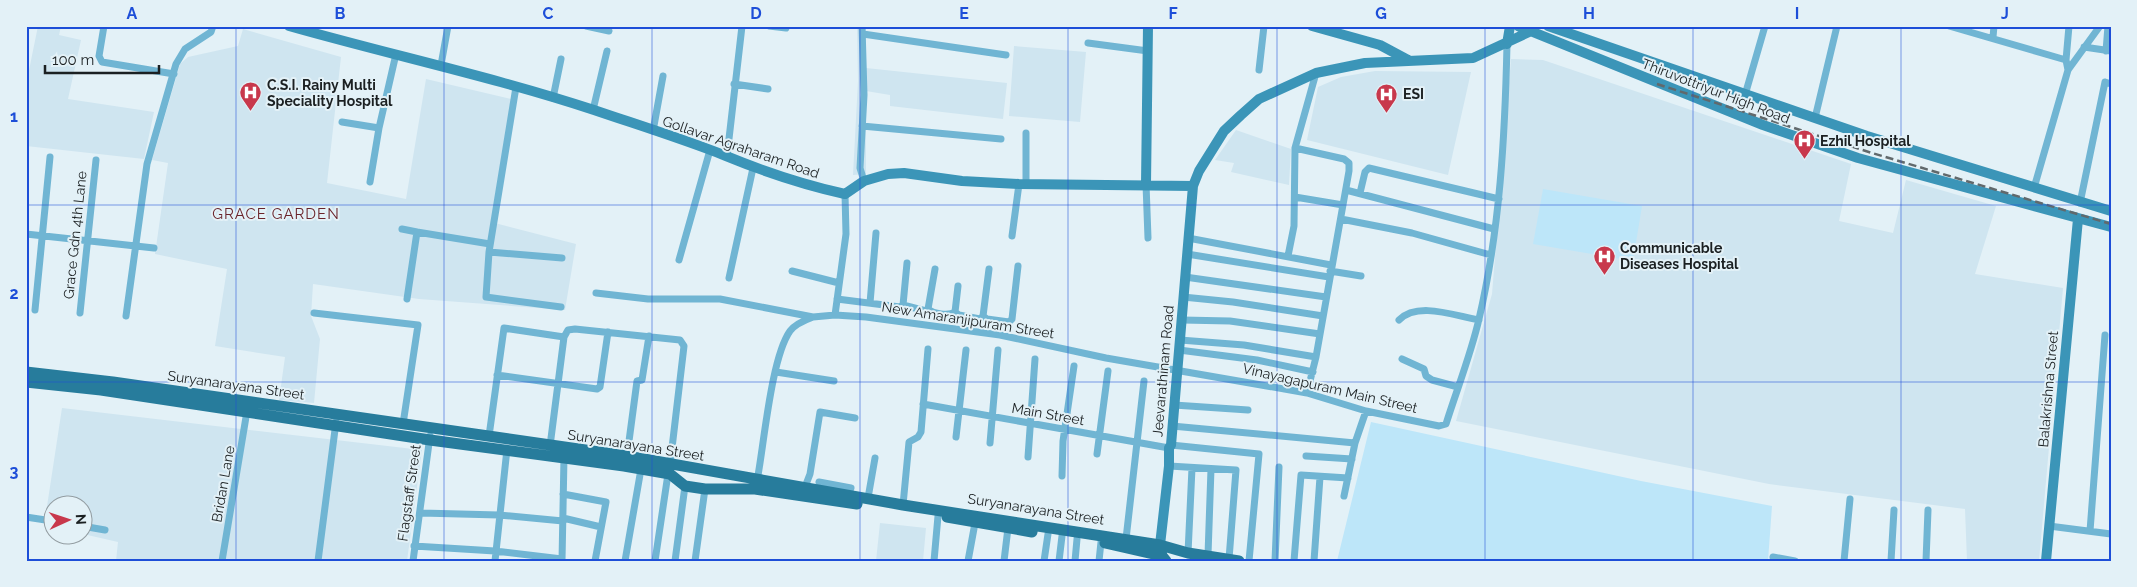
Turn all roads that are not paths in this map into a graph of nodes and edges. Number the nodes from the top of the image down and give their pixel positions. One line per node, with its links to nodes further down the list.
1 (104, 26): 43 (street)
2 (213, 26): 43 (street)
3 (289, 26): 34 (main road, Gollavar Agraharam Road)
4 (448, 26): 39 (street)
5 (586, 26): 24 (street)
6 (742, 26): 45 (street)
7 (769, 26): 22 (street)
8 (862, 26): 26 (street)
9 (1148, 26): 31 (main road)
10 (1264, 26): 40 (street)
11 (1312, 26): 37 (main road)
12 (1510, 26): 29 (main road)
13 (1518, 26): 25 (main road, Thiruvottriyur High Road)
14 (1548, 26): 49 (main road, Thiruvottriyur High Road)
15 (1765, 26): 49 (street)
16 (1837, 26): 52 (street)
17 (1949, 26): 23 (street)
18 (1994, 26): 27 (street)
19 (2070, 26): 38 (street)
20 (2100, 26): 30 (street)
21 (2108, 26): 32 (street)
22 (786, 28)
23 (1960, 28): 27 (street)
24 (610, 31)
25 (1529, 32): 29 (main road, Jeevarathinam Road); 75 (main road, Thiruvottriyur High Road)
26 (862, 34): 35 (street); 54 (street)
27 (1992, 38): 38 (street)
28 (1088, 43): 31 (street)
29 (1507, 44): 37 (main road, Jeevarathinam Road); 77 (street)
30 (2084, 47): 32 (street); 41 (street)
31 (1148, 51): 69 (main road)
32 (2108, 51)
33 (607, 52): 51 (street)
34 (396, 54): 39 (main road, Gollavar Agraharam Road); 55 (street)
35 (1006, 55)
36 (562, 59): 50 (street)
37 (1408, 60): 42 (main road, Jeevarathinam Road)
38 (2066, 60): 41 (street)
39 (441, 65): 47 (main road, Gollavar Agraharam Road)
40 (1259, 70)
41 (2068, 70): 71 (street)
42 (1316, 73): 59 (street); 70 (main road, Jeevarathinam Road)
43 (174, 74): 94 (street)
44 (663, 76): 56 (street)
45 (734, 84): 48 (street); 61 (street)
46 (2111, 84): 78 (street)
47 (516, 87): 50 (main road, Gollavar Agraharam Road); 96 (street)
48 (768, 88)
49 (1745, 94): 52 (main road, Thiruvottriyur High Road)
50 (553, 98): 51 (main road, Gollavar Agraharam Road)
51 (593, 110): 56 (main road, Gollavar Agraharam Road)
52 (1815, 118): 65 (main road, Thiruvottriyur High Road)
53 (342, 122): 55 (street)
54 (862, 126): 58 (street); 66 (street)
55 (379, 128): 67 (street)
56 (654, 131): 60 (main road, Gollavar Agraharam Road)
57 (1026, 134): 68 (street)
58 (1001, 139)
59 (1296, 148): 72 (street); 76 (street)
60 (710, 150): 61 (main road, Gollavar Agraharam Road); 101 (street)
61 (727, 156): 64 (main road, Gollavar Agraharam Road)
62 (50, 157): 89 (street)
63 (96, 160): 93 (street, Grace Gdn 4th Lane)
64 (753, 168): 74 (main road, Gollavar Agraharam Road); 110 (street)
65 (1996, 176): 71 (main road, Thiruvottriyur High Road); 75 (main road)
66 (864, 181): 68 (main road); 74 (main road)
67 (370, 182)
68 (1022, 184): 69 (main road); 90 (street)
69 (1146, 184): 70 (main road); 91 (street)
70 (1193, 186): 92 (main road, Jeevarathinam Road)
71 (2034, 188): 78 (main road, Thiruvottriyur High Road)
72 (1346, 190): 73 (street); 79 (street)
73 (1360, 193): 77 (street); 85 (street)
74 (845, 194): 111 (street)
75 (1989, 194): 82 (main road, Thiruvottriyur High Road)
76 (1294, 197): 79 (street); 99 (street)
77 (1499, 199): 85 (street)
78 (2080, 203): 80 (main road, Thiruvottriyur High Road)
79 (1343, 205): 81 (street)
80 (2111, 211)
81 (1341, 219): 98 (street); 107 (street)
82 (2078, 219): 83 (main road, Thiruvottriyur High Road); 218 (main road, Balakrishna Street)
83 (2111, 227)
84 (402, 229): 86 (street)
85 (1494, 229): 98 (street)
86 (417, 232): 96 (street); 116 (street)
87 (876, 233): 118 (street)
88 (26, 234): 89 (street)
89 (44, 236): 93 (street); 122 (street)
90 (1012, 236)
91 (1148, 238)
92 (1188, 238): 97 (main road, Jeevarathinam Road); 99 (street)
93 (87, 241): 94 (street); 124 (street, Grace Gdn 4th Lane)
94 (135, 246): 95 (street); 127 (street)
95 (154, 248)
96 (490, 248): 100 (street); 120 (street)
97 (1187, 254): 107 (street); 109 (main road, Jeevarathinam Road)
98 (1491, 254): 133 (street)
99 (1288, 256): 107 (street)
100 (562, 258)
101 (679, 260)
102 (907, 263): 119 (street)
103 (1018, 266): 128 (street)
104 (935, 269): 121 (street)
105 (989, 269): 128 (street)
106 (792, 271): 111 (street)
107 (1330, 271): 108 (street); 115 (street)
108 (1361, 276)
109 (1185, 277): 114 (main road, Jeevarathinam Road); 115 (street)
110 (729, 278)
111 (840, 283): 117 (street)
112 (958, 286): 123 (street)
113 (596, 293): 130 (street)
114 (1183, 297): 129 (street); 131 (main road, Jeevarathinam Road)
115 (1326, 298): 129 (street)
116 (407, 299)
117 (837, 299): 118 (street); 126 (street)
118 (870, 303): 119 (street)
119 (903, 305): 121 (street)
120 (561, 307)
121 (928, 308): 123 (street)
122 (35, 310)
123 (955, 312): 128 (street)
124 (80, 313)
125 (314, 313): 168 (street)
126 (835, 315): 130 (street, New Amaranjipuram Street); 147 (street, New Amaranjipuram Street)
127 (126, 316)
128 (983, 316)
129 (1323, 316): 135 (street)
130 (813, 317): 150 (street)
131 (1182, 320): 135 (street); 139 (main road, Jeevarathinam Road)
132 (1399, 320): 133 (street)
133 (1479, 320): 157 (street)
134 (608, 332): 137 (street); 138 (street); 156 (street)
135 (1320, 334): 143 (street)
136 (2105, 335): 223 (street)
137 (649, 336): 183 (street); 193 (street)
138 (564, 337): 152 (street); 156 (street)
139 (1180, 345): 143 (street); 147 (main road, Jeevarathinam Road); 151 (street)
140 (928, 349): 159 (street)
141 (966, 350): 162 (street)
142 (998, 350): 165 (street)
143 (1316, 357): 151 (street)
144 (1402, 358): 157 (street)
145 (1035, 359): 169 (street)
146 (1074, 366): 171 (street)
147 (1178, 369): 158 (street, Vinayagapuram Main Street); 160 (main road, Jeevarathinam Road)
148 (1108, 371): 175 (street)
149 (26, 372): 167 (main road, Suryanarayana Street)
150 (776, 372): 153 (street); 199 (street)
151 (1313, 372): 158 (street)
152 (497, 375): 156 (street); 173 (street)
153 (834, 381)
154 (1144, 381): 177 (street)
155 (26, 382): 164 (main road, Suryanarayana Street)
156 (558, 383): 179 (street)
157 (1458, 387): 163 (street, Vinayagapuram Main Street)
158 (1307, 393): 163 (street, Vinayagapuram Main Street)
159 (923, 404): 162 (street, Main Street); 208 (street)
160 (1174, 405): 161 (street); 170 (main road, Jeevarathinam Road)
161 (1248, 410)
162 (959, 411): 165 (street, Main Street); 174 (street)
163 (1366, 411): 178 (street)
164 (248, 412): 167 (main road, Suryanarayana Street); 238 (street, Bridan Lane)
165 (992, 416): 169 (street, Main Street); 176 (street)
166 (855, 418): 201 (street)
167 (337, 420): 168 (main road, Suryanarayana Street); 172 (main road, Suryanarayana Street); 239 (street)
168 (402, 424): 172 (main road, Suryanarayana Street)
169 (1029, 424): 171 (street, Main Street); 184 (street)
170 (1172, 426): 178 (street); 180 (main road, Jeevarathinam Road)
171 (1066, 430): 175 (street, Main Street); 195 (street)
172 (431, 434): 173 (main road, Suryanarayana Street); 181 (main road, Suryanarayana Street); 211 (street, Flagstaff Street)
173 (489, 436): 179 (main road, Suryanarayana Street)
174 (956, 436)
175 (1100, 436): 177 (street, Main Street); 182 (street)
176 (990, 443)
177 (1139, 443): 180 (street, Main Street); 228 (street)
178 (1355, 443): 188 (street)
179 (550, 446): 183 (main road, Suryanarayana Street)
180 (1170, 447): 189 (main road, Jeevarathinam Road); 254 (street, Main Street)
181 (507, 449): 186 (main road, Suryanarayana Street); 212 (street)
182 (1097, 454)
183 (627, 456): 193 (main road, Suryanarayana Street)
184 (1028, 456)
185 (1306, 456): 188 (street)
186 (564, 457): 192 (main road, Suryanarayana Street); 203 (street)
187 (875, 458): 206 (street)
188 (1352, 459): 197 (street)
189 (1169, 466): 191 (street); 233 (main road, Jeevarathinam Road)
190 (1279, 467): 255 (street)
191 (1192, 468): 194 (street); 232 (street)
192 (640, 469): 193 (main road, Suryanarayana Street); 243 (street)
193 (669, 469): 199 (main road, Suryanarayana Street); 200 (main road, Suryanarayana Street); 244 (street)
194 (1212, 469): 234 (street); 237 (street)
195 (1062, 476)
196 (1320, 477): 197 (street); 256 (street); 257 (street)
197 (1348, 478): 205 (street)
198 (820, 482): 204 (street)
199 (756, 484): 201 (main road, Suryanarayana Street); 202 (main road, Suryanarayana Street); 213 (main road, Suryanarayana Street)
200 (685, 486): 202 (main road, Suryanarayana Street); 245 (street)
201 (805, 487): 204 (main road, Suryanarayana Street)
202 (704, 489): 246 (street)
203 (563, 494): 216 (street); 219 (street)
204 (848, 494): 206 (main road, Suryanarayana Street)
205 (1344, 496)
206 (868, 498): 208 (main road, Suryanarayana Street)
207 (1850, 499): 259 (street)
208 (903, 505): 228 (main road, Suryanarayana Street)
209 (1894, 510): 260 (street)
210 (1928, 510): 261 (street)
211 (421, 513): 212 (street); 230 (street, Flagstaff Street)
212 (498, 515): 216 (street); 231 (street)
213 (938, 516): 217 (main road, Suryanarayana Street); 247 (street)
214 (26, 517): 215 (street)
215 (42, 519)
216 (563, 519): 219 (street); 236 (street)
217 (975, 523): 221 (main road, Suryanarayana Street); 248 (street)
218 (2049, 526): 223 (street); 262 (main road, Balakrishna Street)
219 (601, 527): 242 (street)
220 (92, 528): 222 (street)
221 (1008, 528): 224 (main road, Suryanarayana Street); 249 (street)
222 (105, 530)
223 (2090, 531): 225 (street)
224 (1048, 534): 226 (main road, Suryanarayana Street); 250 (street)
225 (2111, 534)
226 (1062, 536): 227 (main road, Suryanarayana Street); 251 (street)
227 (1078, 538): 229 (main road, Suryanarayana Street); 252 (street)
228 (1126, 539): 233 (main road, Suryanarayana Street)
229 (1101, 542): 233 (main road, Suryanarayana Street); 253 (street)
230 (414, 546): 231 (street); 240 (street, Flagstaff Street)
231 (495, 551): 236 (street); 241 (street)
232 (1188, 553): 233 (main road, Suryanarayana Street); 234 (main road, Suryanarayana Street)
233 (1163, 554)
234 (1208, 555): 237 (main road, Suryanarayana Street)
235 (1773, 557): 258 (street)
236 (562, 560)
237 (1234, 560)
238 (222, 561)
239 (318, 561)
240 (413, 561)
241 (495, 561)
242 (594, 561)
243 (626, 561)
244 (655, 561)
245 (675, 561)
246 (694, 561)
247 (934, 561)
248 (968, 561)
249 (1004, 561)
250 (1044, 561)
251 (1059, 561)
252 (1075, 561)
253 (1100, 561)
254 (1249, 561)
255 (1275, 561)
256 (1294, 561)
257 (1314, 561)
258 (1796, 561)
259 (1844, 561)
260 (1891, 561)
261 (1926, 561)
262 (2046, 561)

